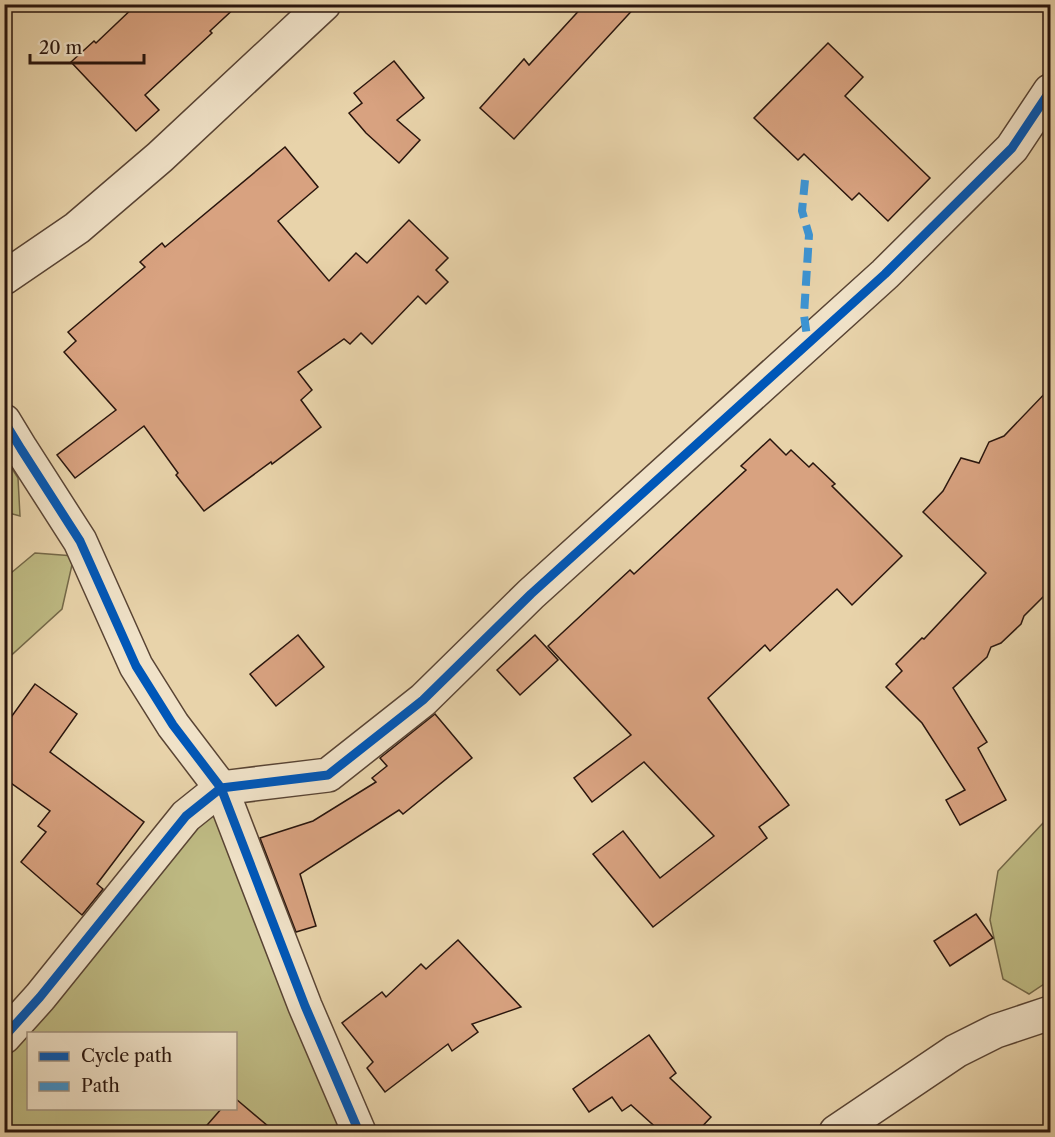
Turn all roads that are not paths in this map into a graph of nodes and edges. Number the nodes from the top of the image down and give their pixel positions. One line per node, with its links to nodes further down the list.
1 (324, 4): 3 (street)
2 (1050, 91): 5 (street)
3 (4, 278)
4 (4, 421): 5 (street)
5 (221, 788): 7 (street); 8 (street)
6 (1050, 1013): 9 (street)
7 (4, 1037)
8 (359, 1132)
9 (836, 1132)

